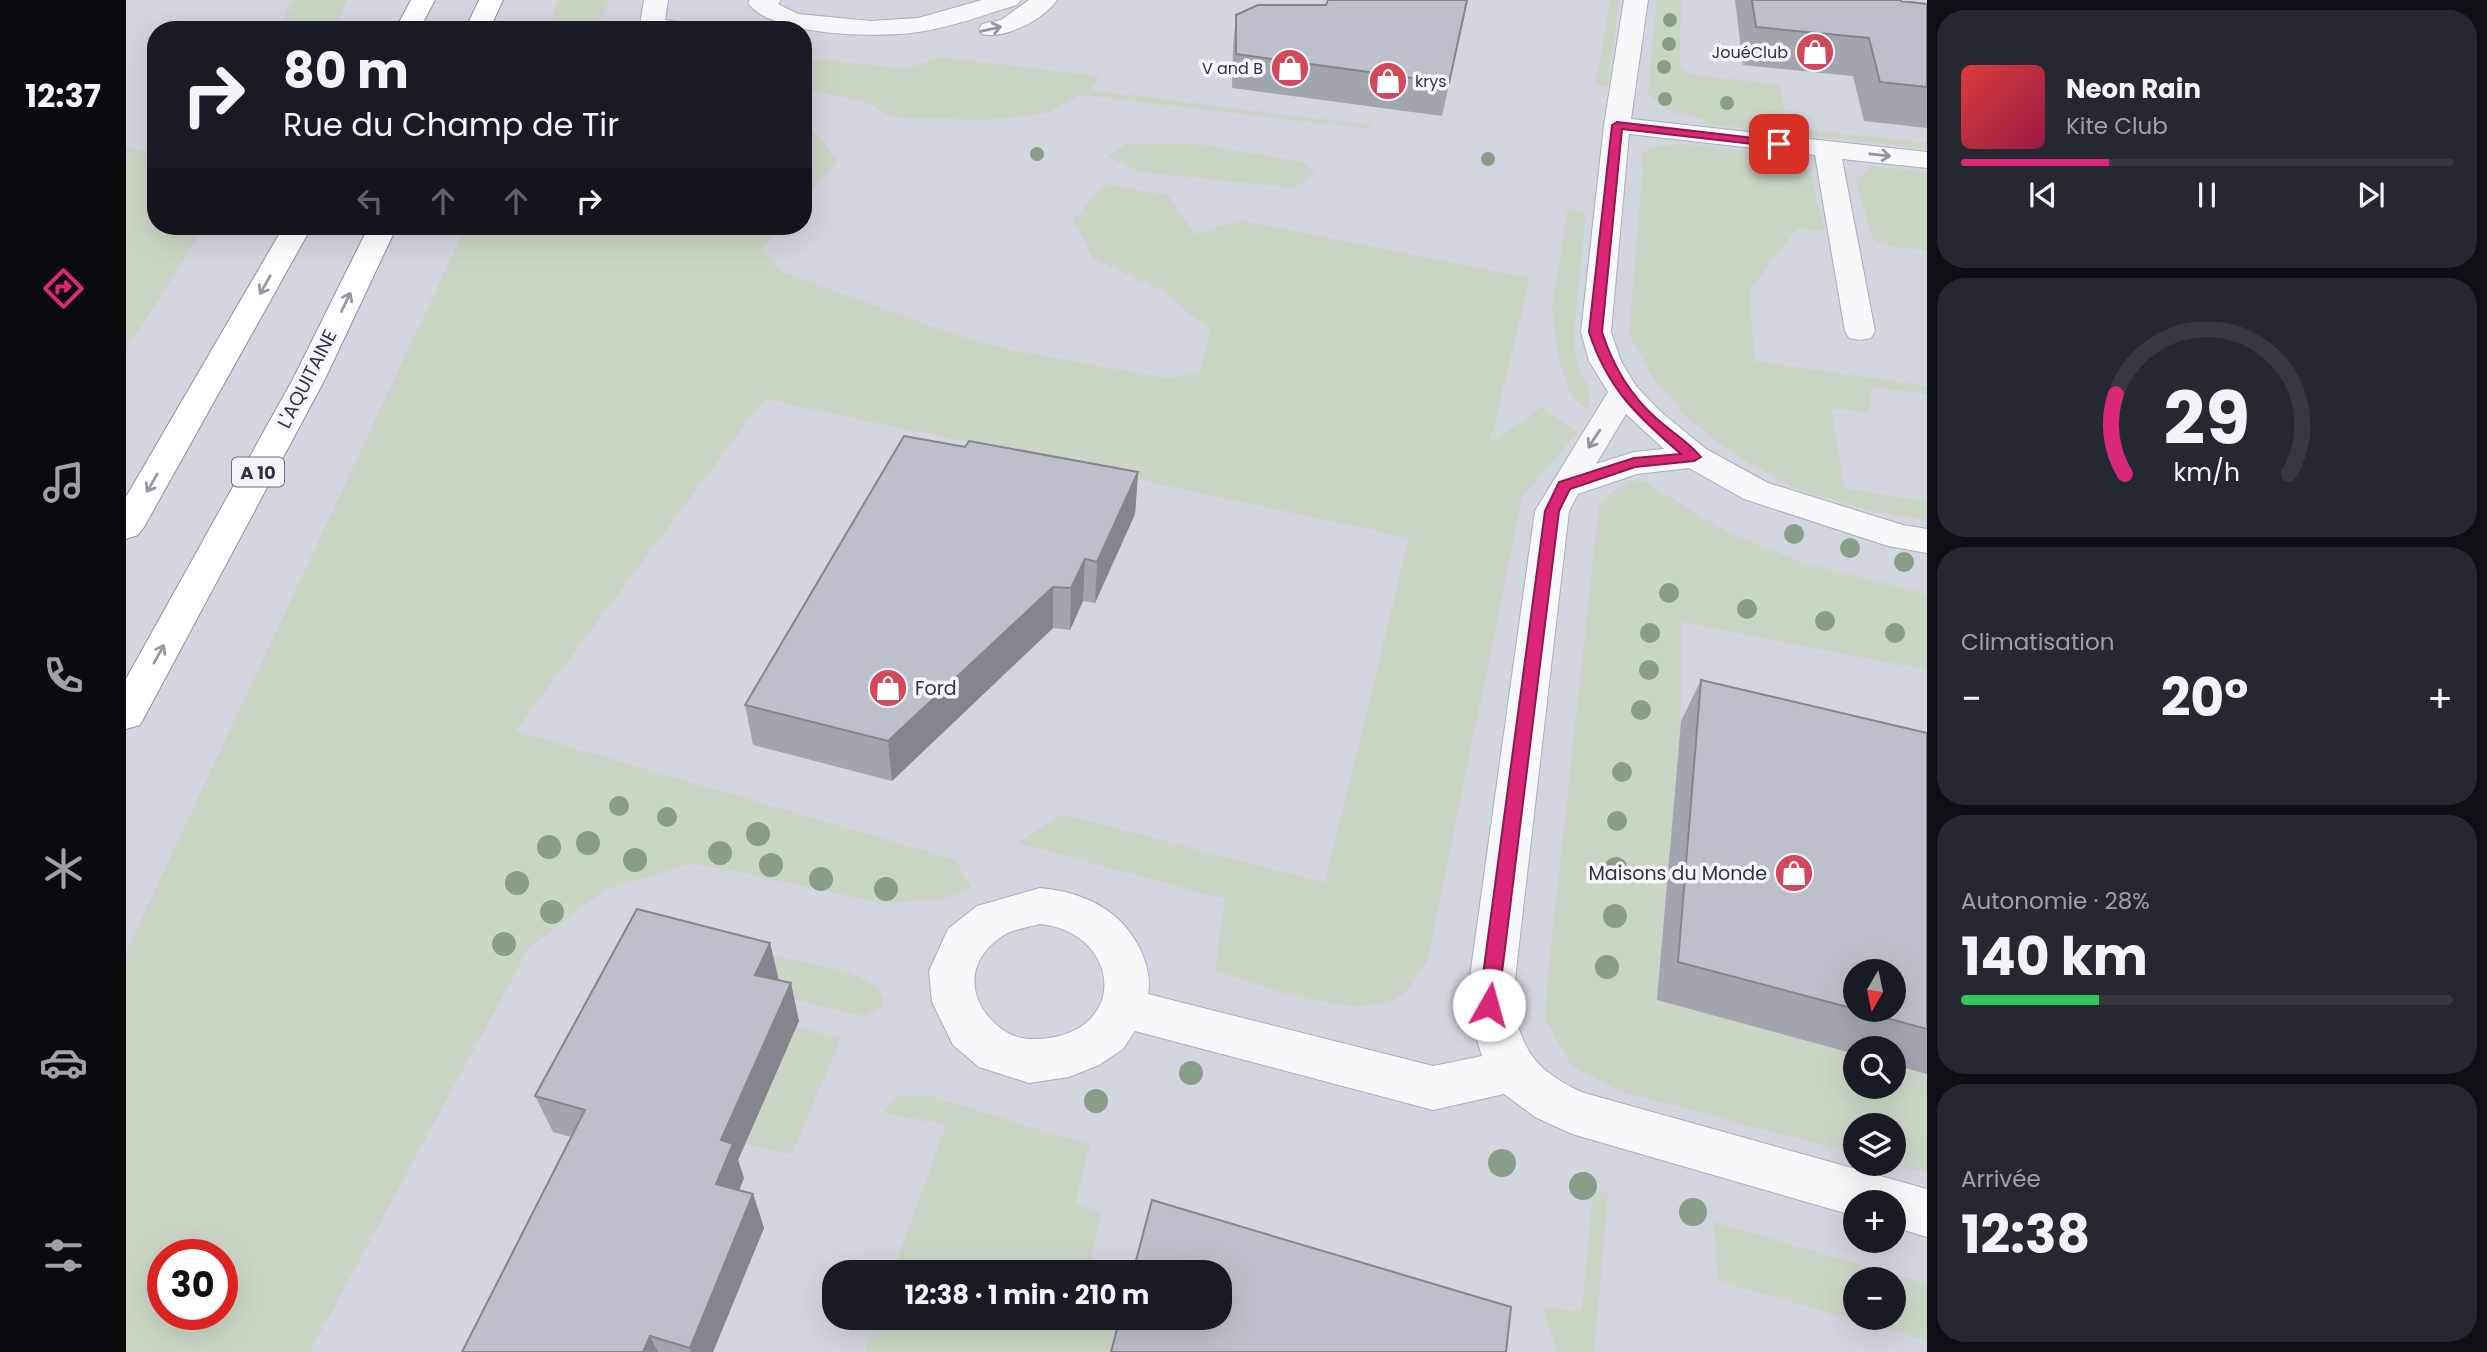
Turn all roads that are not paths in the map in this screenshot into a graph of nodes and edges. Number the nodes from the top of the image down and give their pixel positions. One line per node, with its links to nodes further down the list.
1 (424, 0): 10 (highway)
2 (491, 0): 11 (highway)
3 (656, 0): 12 (street)
4 (769, 0): 13 (street)
5 (1009, 0): 9 (street)
6 (1045, 0): 15 (street, one-way to 6)
7 (1636, 0): 16 (street)
8 (869, 5): 9 (street)
9 (973, 11): 14 (street)
10 (412, 21)
11 (481, 21)
12 (653, 21)
13 (802, 21)
14 (812, 22)
15 (905, 50)
16 (1617, 125): 17 (street); 22 (street)
17 (1827, 149): 18 (street, one-way to 18); 21 (street)
18 (1927, 160)
19 (293, 235): 25 (highway, one-way to 25)
20 (379, 235): 27 (highway, L'AQUITAINE / A 10, one-way to 20)
21 (1860, 331)
22 (1623, 392): 23 (street); 24 (street, one-way to 24)
23 (1694, 457): 24 (street); 26 (street)
24 (1564, 486): 29 (street)
25 (126, 527)
26 (1927, 541)
27 (126, 714)
28 (1124, 1008): 29 (street)
29 (1511, 1071): 30 (street)
30 (1845, 1190)
31 (1906, 1207): 32 (street)
32 (1927, 1213)

